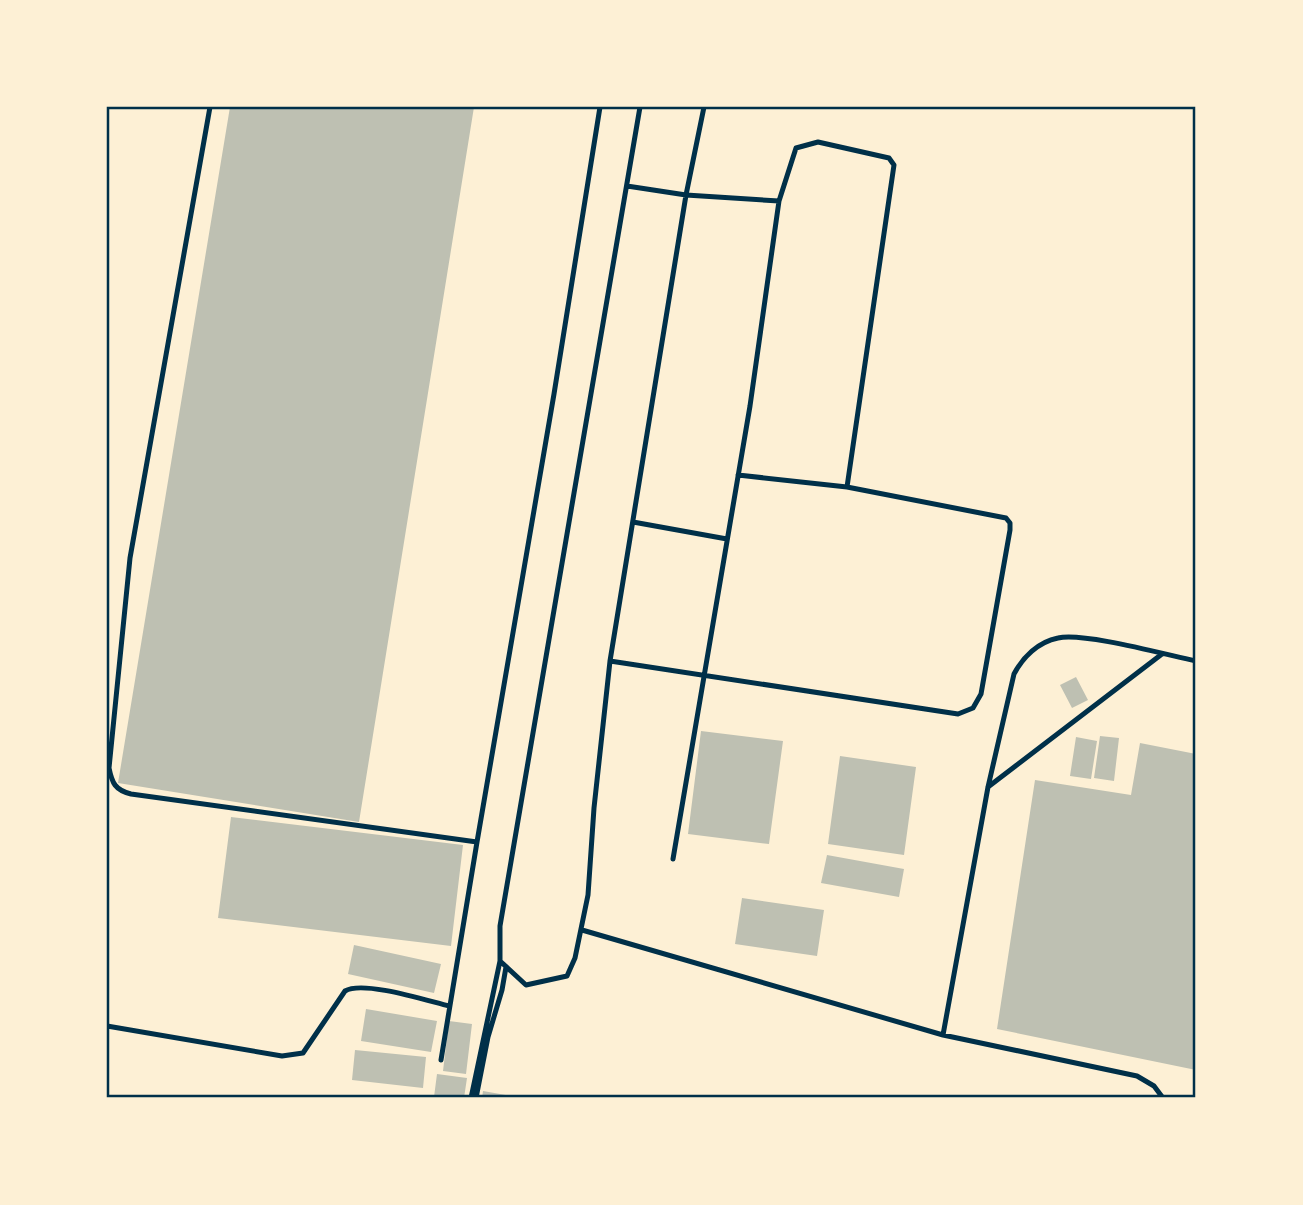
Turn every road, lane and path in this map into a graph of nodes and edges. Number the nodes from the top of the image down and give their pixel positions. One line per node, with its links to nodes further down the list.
1 (210, 107): 17 (lane)
2 (600, 107): 17 (lane)
3 (640, 107): 5 (lane)
4 (704, 107): 6 (lane)
5 (627, 186): 6 (lane); 20 (lane)
6 (687, 195): 7 (lane); 10 (lane)
7 (779, 201): 8 (lane); 9 (lane)
8 (738, 475): 9 (lane); 11 (lane)
9 (847, 487): 15 (lane)
10 (633, 522): 11 (lane); 13 (lane)
11 (727, 539): 15 (lane)
12 (1162, 654): 14 (lane); 16 (lane); 16 (lane)
13 (610, 661): 15 (lane); 19 (lane)
14 (1196, 661)
15 (704, 675): 18 (lane)
16 (988, 787): 24 (lane)
17 (477, 842): 22 (lane)
18 (673, 859)
19 (582, 930): 21 (lane); 24 (lane)
20 (500, 961): 21 (lane); 26 (lane)
21 (506, 967): 26 (lane)
22 (449, 1006): 23 (lane); 25 (lane)
23 (107, 1026)
24 (943, 1035): 27 (lane)
25 (440, 1060)
26 (474, 1098)
27 (1163, 1098)

